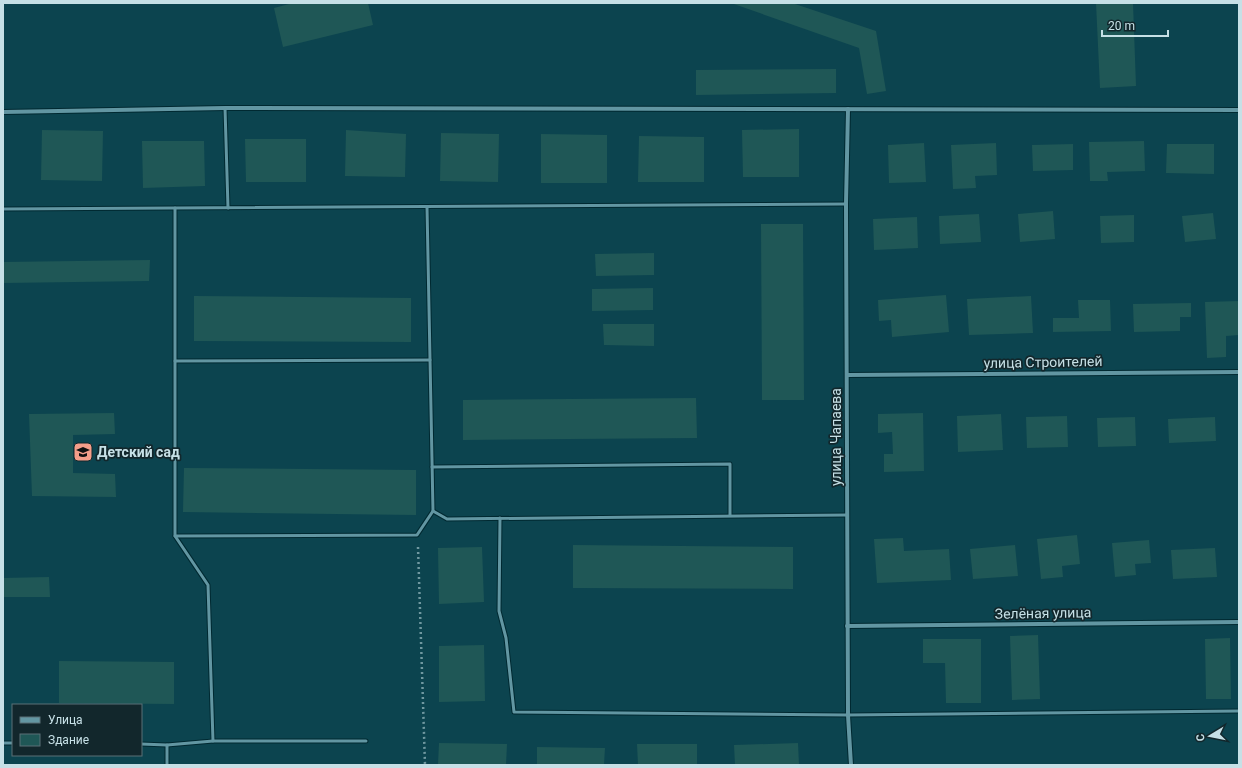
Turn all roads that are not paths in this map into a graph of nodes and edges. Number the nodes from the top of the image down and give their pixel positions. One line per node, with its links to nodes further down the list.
1 (225, 108): 2 (street); 4 (street); 8 (lane)
2 (848, 109): 3 (street); 5 (street, улица Чапаева)
3 (1239, 110)
4 (3, 112)
5 (846, 204): 6 (lane); 13 (street, улица Чапаева)
6 (427, 207): 8 (lane); 10 (lane)
7 (175, 208): 8 (lane); 9 (lane); 11 (lane)
8 (228, 208)
9 (3, 209)
10 (430, 360): 11 (lane); 14 (lane)
11 (175, 361): 19 (lane)
12 (1239, 372): 13 (street, улица Строителей)
13 (847, 375): 16 (street, улица Чапаева)
14 (432, 467): 15 (lane); 17 (lane)
15 (433, 511): 18 (lane); 19 (lane)
16 (847, 515): 17 (lane); 21 (street, улица Чапаева)
17 (730, 516): 18 (lane)
18 (500, 518): 23 (lane)
19 (175, 536): 25 (lane)
20 (1239, 622): 21 (street, Зелёная улица)
21 (847, 626): 23 (street, улица Чапаева)
22 (1239, 711): 23 (lane)
23 (848, 715): 29 (street, улица Чапаева)
24 (366, 741): 25 (lane)
25 (213, 742): 27 (lane)
26 (142, 744): 27 (lane)
27 (167, 745): 28 (lane)
28 (167, 765)
29 (851, 765)

